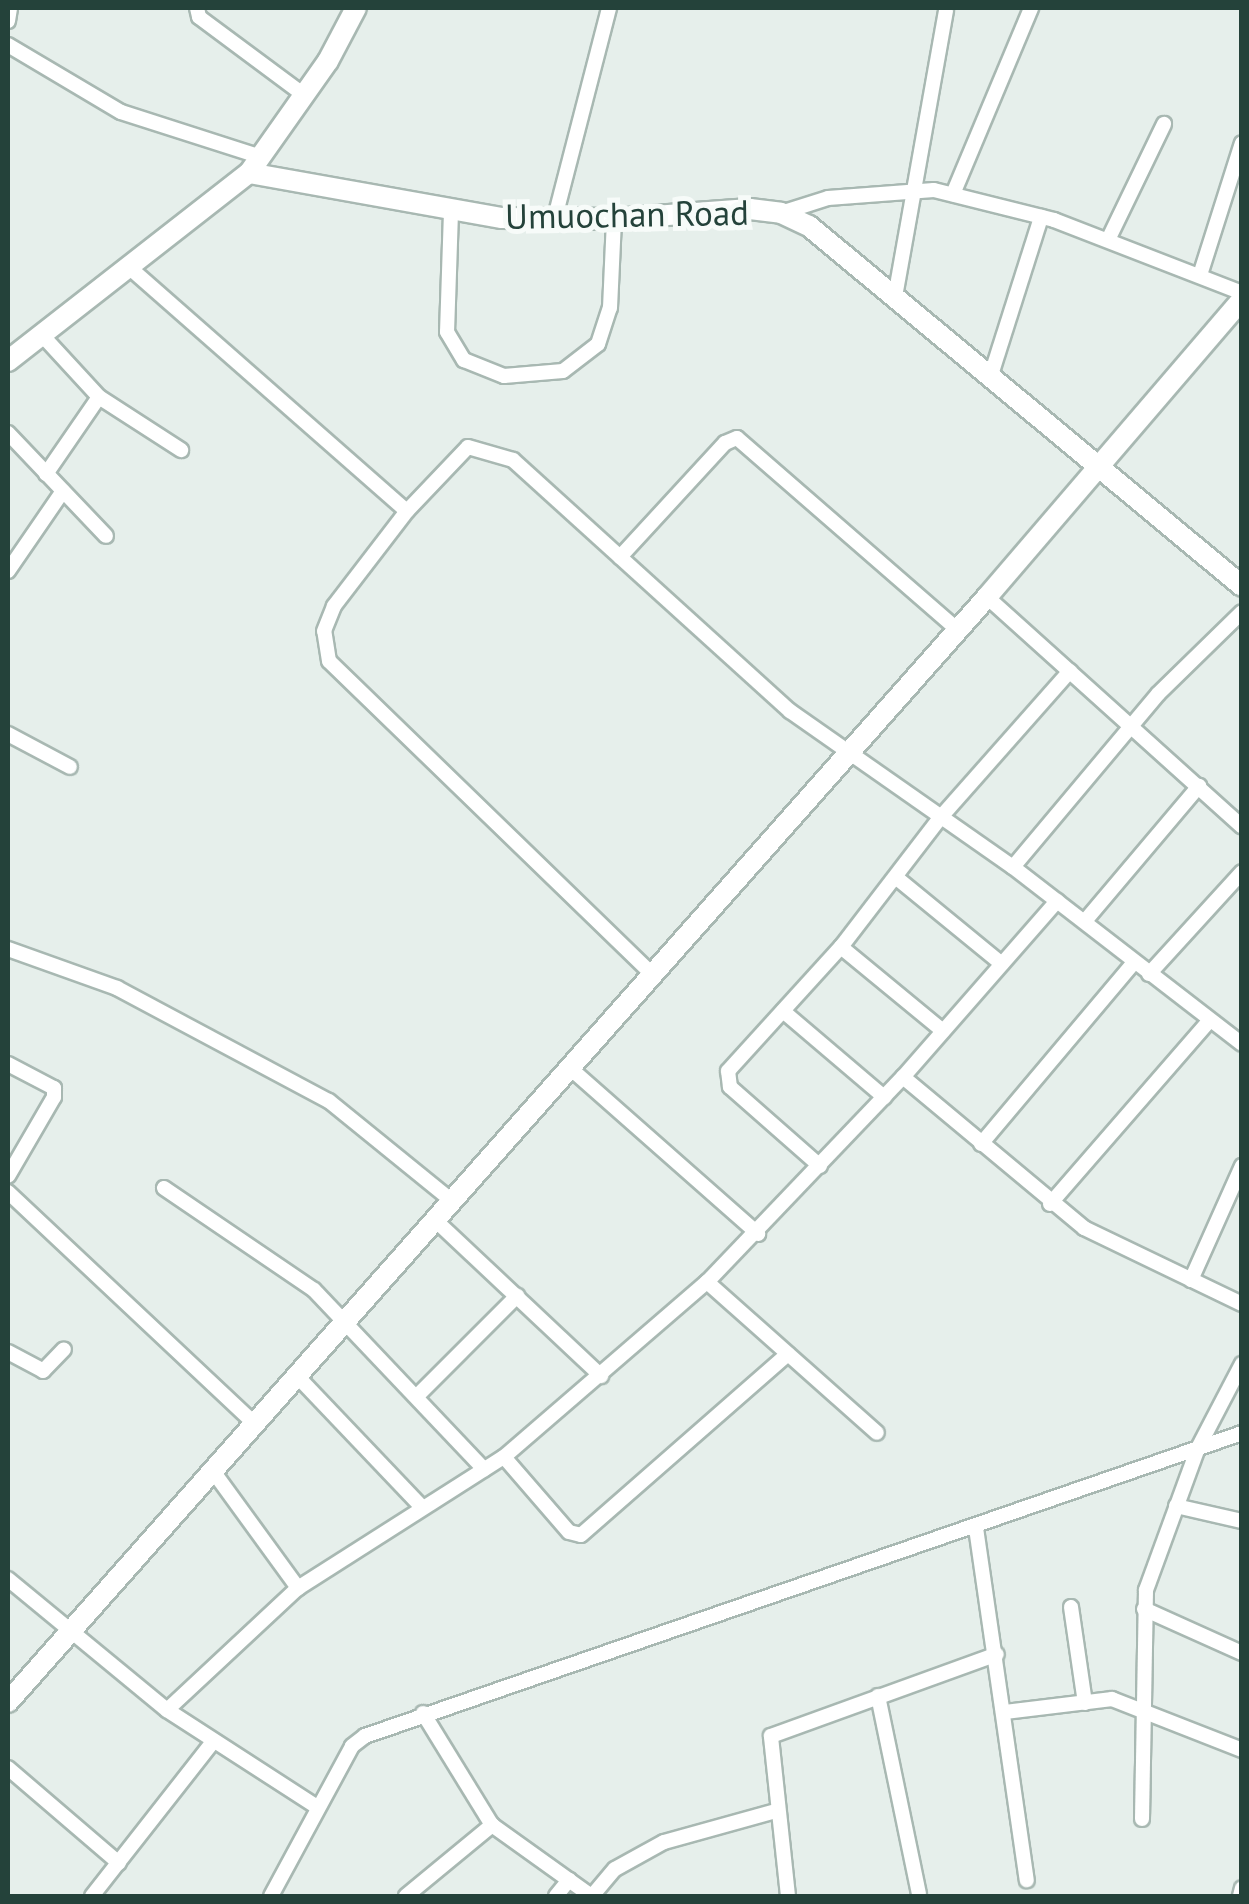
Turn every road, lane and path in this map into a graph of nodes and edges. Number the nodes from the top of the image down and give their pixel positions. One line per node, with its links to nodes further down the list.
1 (10, 8): 7 (street)
2 (197, 8): 9 (street)
3 (356, 8): 9 (main road)
4 (609, 8): 19 (street)
5 (1031, 8): 14 (street)
6 (946, 12): 13 (street)
7 (8, 21)
8 (8, 45): 12 (street)
9 (304, 95): 12 (main road)
10 (1164, 124): 20 (street)
11 (1242, 143): 22 (street)
12 (255, 165): 15 (main road, Umuochan Road); 21 (main road)
13 (914, 190): 14 (street); 16 (street); 23 (street)
14 (954, 194): 17 (street)
15 (451, 212): 18 (street); 19 (main road, Umuochan Road)
16 (782, 214): 18 (main road, Umuochan Road); 23 (main road, Umuochan Road)
17 (1041, 217): 20 (street); 27 (street)
18 (614, 219): 19 (main road, Umuochan Road)
19 (554, 220)
20 (1108, 240): 22 (street)
21 (130, 268): 25 (main road); 34 (street)
22 (1200, 272): 24 (street)
23 (895, 296): 27 (main road, Umuochan Road)
24 (1242, 297): 31 (main road)
25 (42, 335): 26 (main road); 28 (street)
26 (8, 362)
27 (991, 376): 31 (main road, Umuochan Road)
28 (99, 398): 30 (street); 32 (street)
29 (8, 434): 32 (street)
30 (181, 450)
31 (1101, 465): 38 (main road, Umuochan Road); 39 (main road)
32 (46, 474): 33 (street)
33 (64, 491): 35 (street); 37 (street)
34 (406, 511): 36 (street); 60 (street)
35 (106, 536)
36 (620, 556): 41 (street); 45 (street)
37 (8, 571)
38 (1242, 586)
39 (987, 597): 41 (main road); 42 (street)
40 (1242, 612): 43 (street)
41 (958, 630): 45 (main road)
42 (1070, 671): 43 (street); 48 (street)
43 (1131, 725): 47 (street); 50 (street)
44 (8, 734): 46 (street)
45 (847, 756): 48 (street); 60 (main road)
46 (70, 767)
47 (1199, 786): 49 (street); 54 (street)
48 (940, 818): 50 (street); 52 (street)
49 (1242, 827)
50 (1013, 867): 53 (street)
51 (1242, 872): 59 (street)
52 (898, 879): 55 (street); 58 (street)
53 (1057, 901): 54 (street); 58 (street)
54 (1084, 921): 57 (street)
55 (841, 947): 61 (street); 63 (street)
56 (8, 948): 75 (street)
57 (1134, 962): 59 (street); 69 (street)
58 (1002, 964): 63 (street)
59 (1149, 974): 62 (street)
60 (653, 975): 66 (main road)
61 (783, 1011): 68 (street); 70 (street)
62 (1208, 1022): 64 (street); 76 (street)
63 (943, 1031): 67 (street)
64 (1242, 1044)
65 (8, 1064): 72 (street)
66 (570, 1068): 75 (main road); 78 (street)
67 (903, 1078): 68 (street); 69 (street)
68 (884, 1097): 70 (street)
69 (980, 1144): 76 (street)
70 (820, 1166): 78 (street)
71 (1242, 1166): 79 (street)
72 (8, 1176)
73 (164, 1188): 83 (street)
74 (8, 1192): 91 (street)
75 (452, 1201): 77 (main road)
76 (1050, 1204): 79 (street)
77 (435, 1220): 81 (street); 83 (main road)
78 (758, 1234): 80 (street)
79 (1191, 1280): 82 (street)
80 (706, 1282): 86 (street); 89 (street)
81 (517, 1296): 89 (street); 90 (street)
82 (1242, 1304)
83 (345, 1322): 88 (main road); 90 (street)
84 (64, 1350): 85 (street)
85 (8, 1352)
86 (788, 1354): 92 (street); 95 (street)
87 (1242, 1364): 94 (street)
88 (297, 1376): 91 (main road); 98 (street)
89 (601, 1376): 95 (street)
90 (419, 1394): 96 (street)
91 (255, 1424): 97 (main road)
92 (878, 1433)
93 (1242, 1433): 94 (street)
94 (1198, 1448): 99 (street); 101 (street)
95 (504, 1457): 96 (street)
96 (484, 1468): 98 (street)
97 (213, 1471): 103 (street); 106 (main road)
98 (422, 1506): 103 (street)
99 (1176, 1506): 100 (street); 105 (street)
100 (1242, 1521)
101 (976, 1528): 108 (street); 114 (street)
102 (8, 1579): 106 (street)
103 (298, 1588): 113 (street)
104 (1072, 1607): 111 (street)
105 (1144, 1609): 107 (street); 112 (street)
106 (70, 1632): 110 (main road); 113 (street)
107 (1242, 1653)
108 (997, 1654): 109 (street); 115 (street)
109 (878, 1696): 120 (street); 127 (street)
110 (8, 1702)
111 (1085, 1703): 112 (street); 115 (street)
112 (1140, 1709): 117 (street); 121 (street)
113 (167, 1710): 116 (street)
114 (423, 1712): 119 (street); 122 (street)
115 (1005, 1712): 125 (street)
116 (212, 1743): 119 (street); 123 (street)
117 (1242, 1750)
118 (8, 1768): 123 (street)
119 (317, 1807): 129 (street)
120 (776, 1811): 132 (street); 133 (street)
121 (1142, 1820)
122 (492, 1825): 124 (street); 130 (street)
123 (118, 1863): 128 (street)
124 (568, 1880): 131 (street); 132 (street)
125 (1027, 1880)
126 (1242, 1888): 134 (street)
127 (919, 1894)
128 (92, 1896)
129 (271, 1896)
130 (406, 1896)
131 (556, 1896)
132 (592, 1896)
133 (788, 1896)
134 (1240, 1896)

